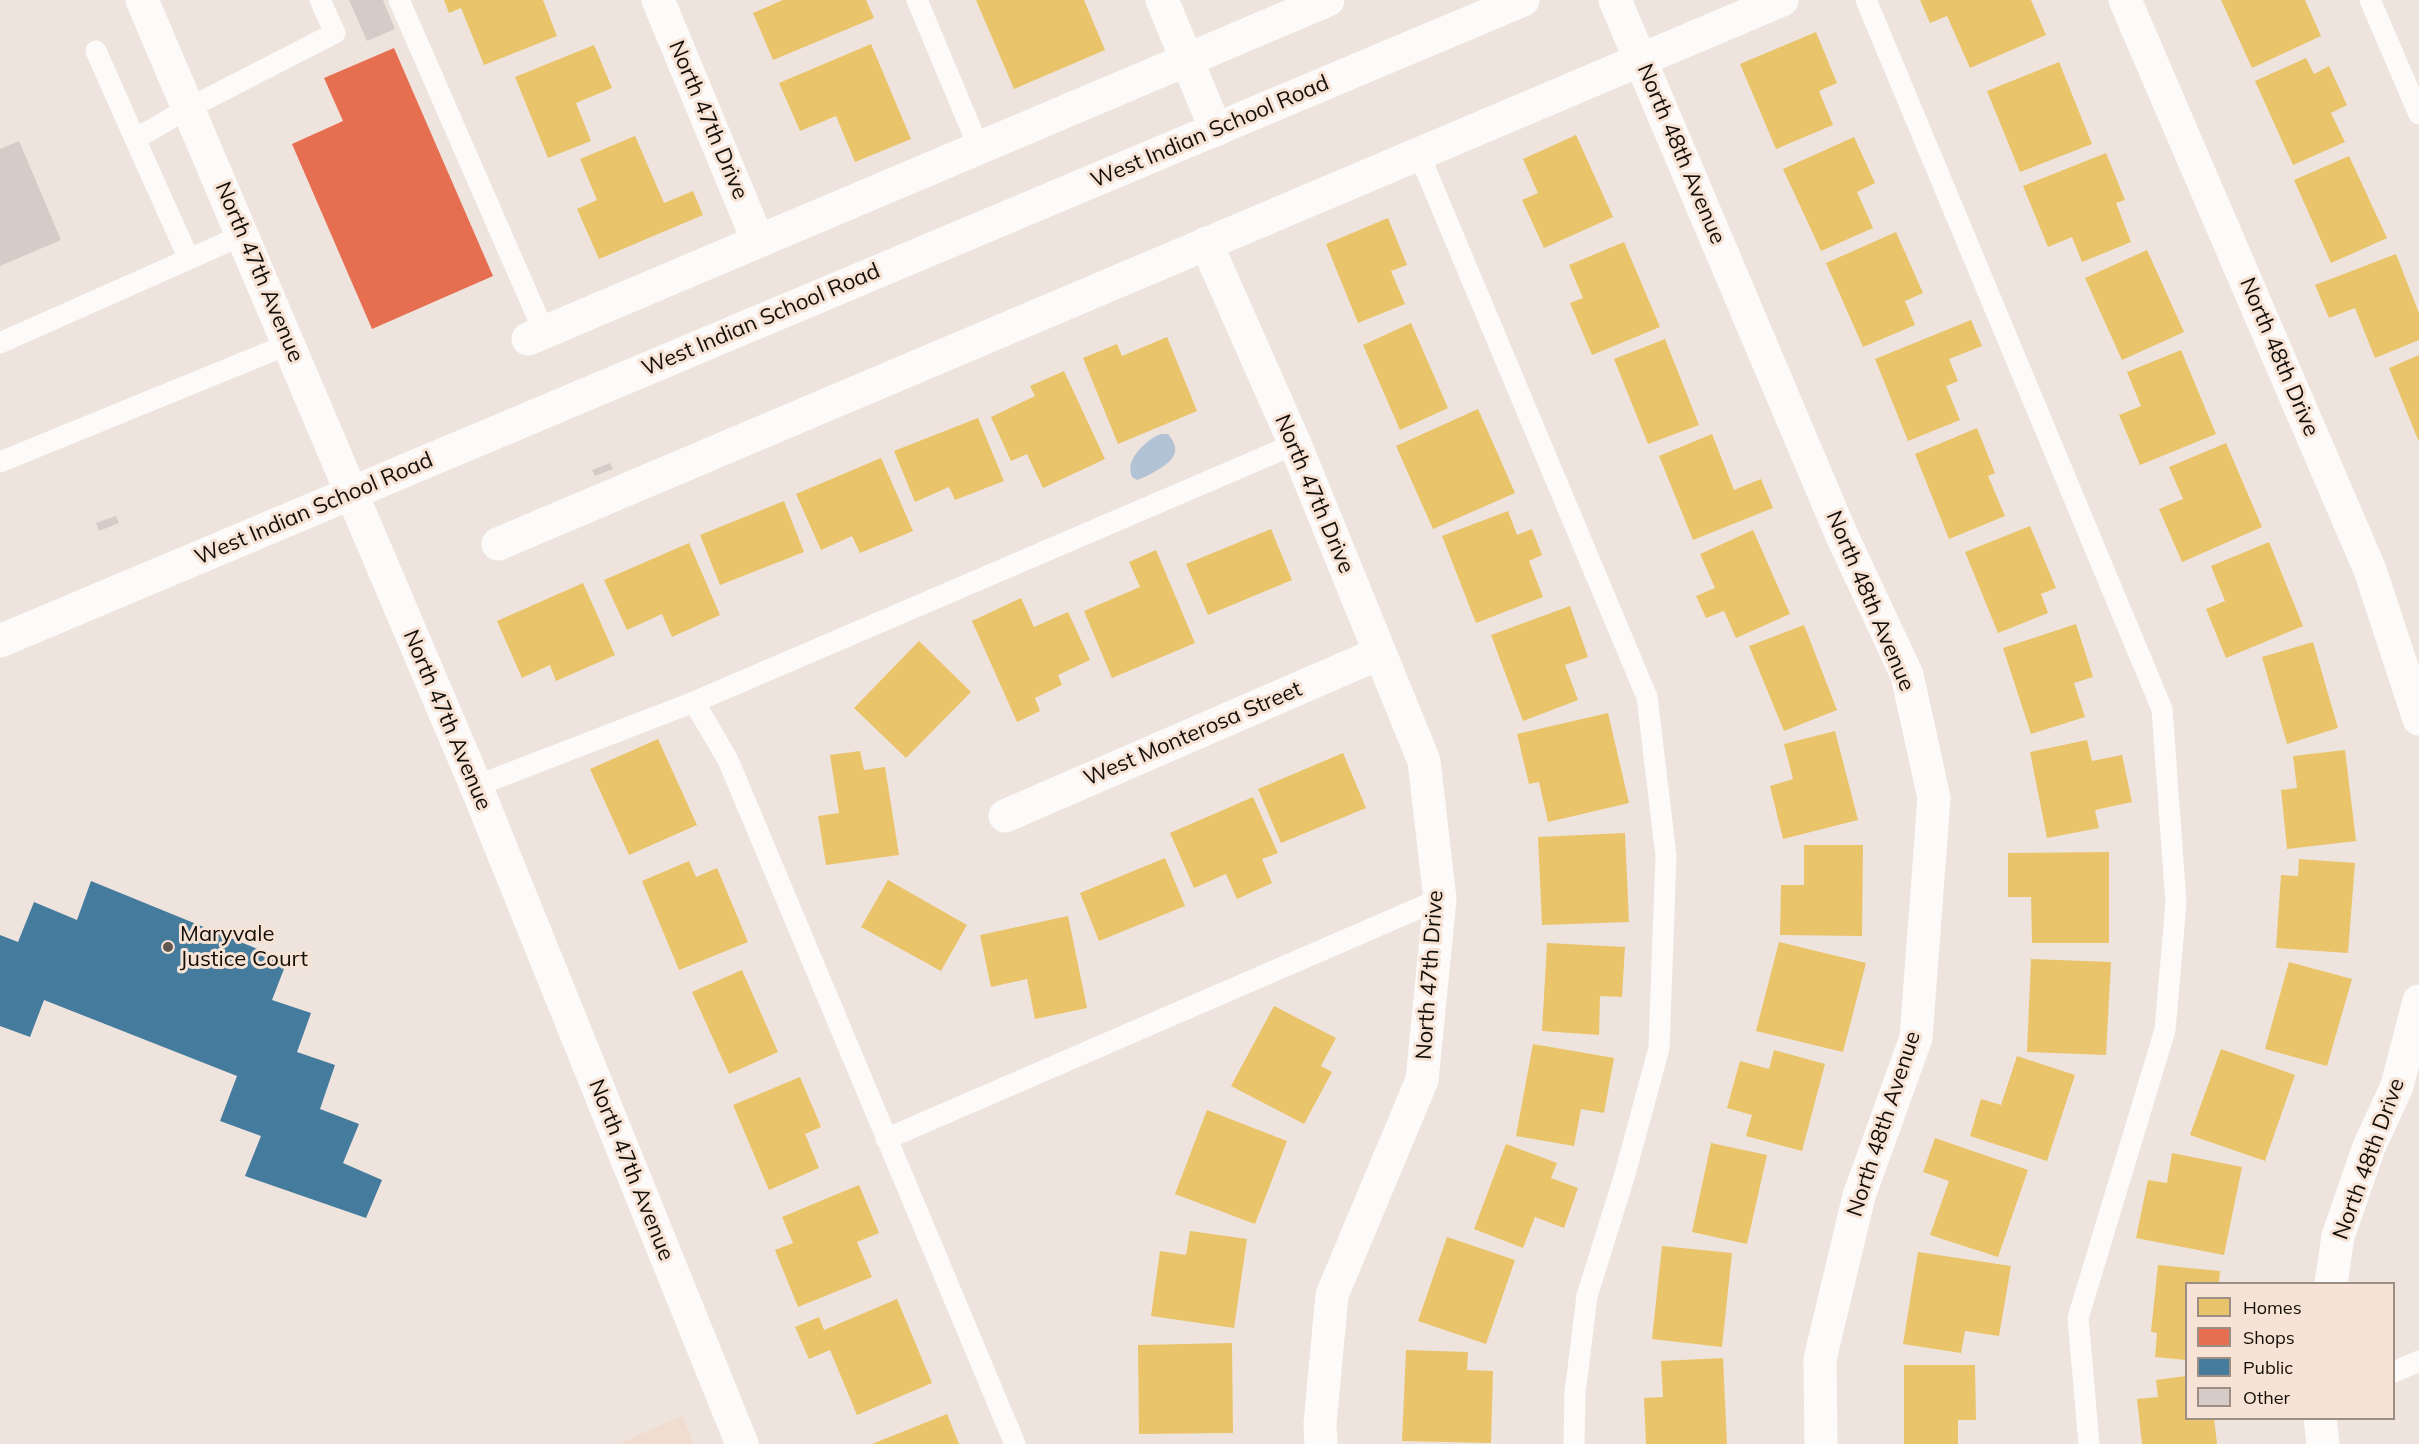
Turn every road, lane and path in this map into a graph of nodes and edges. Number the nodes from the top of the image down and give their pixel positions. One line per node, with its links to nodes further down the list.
1 (142, 0): 17 (street, North 47th Avenue)
2 (320, 0): 17 (lane)
3 (399, 0): 27 (lane)
4 (658, 0): 24 (street, North 47th Drive)
5 (917, 0): 21 (lane)
6 (1162, 0): 15 (street)
7 (1328, 0): 15 (street)
8 (1524, 0): 19 (street, West Indian School Road)
9 (1615, 0): 16 (street, North 48th Avenue)
10 (1782, 0): 16 (street)
11 (1866, 0): 52 (lane)
12 (2125, 0): 37 (street, North 48th Drive)
13 (2370, 0): 18 (lane)
14 (96, 51): 20 (lane)
15 (1188, 59): 19 (street); 21 (street)
16 (1641, 59): 22 (street); 51 (street, North 48th Avenue)
17 (189, 108): 20 (lane); 23 (street, North 47th Avenue)
18 (2419, 114)
19 (1216, 130): 32 (street, West Indian School Road)
20 (135, 139): 26 (lane)
21 (979, 148): 24 (street)
22 (1419, 154): 25 (street); 50 (lane)
23 (243, 235): 26 (lane); 29 (street, North 47th Avenue)
24 (758, 241): 27 (street)
25 (1206, 243): 30 (street, North 47th Drive); 33 (street)
26 (189, 259): 28 (lane)
27 (536, 335)
28 (0, 343)
29 (289, 344): 31 (lane); 32 (street, North 47th Avenue)
30 (1294, 444): 35 (street, North 47th Drive); 36 (lane)
31 (0, 462)
32 (351, 493): 34 (street, West Indian School Road); 38 (street, North 47th Avenue)
33 (498, 544)
34 (0, 641)
35 (1380, 653): 39 (street, West Monterosa Street); 40 (street, North 47th Drive)
36 (694, 702): 38 (lane); 42 (lane)
37 (2419, 719)
38 (476, 786): 47 (street, North 47th Avenue)
39 (1005, 816)
40 (1440, 898): 42 (lane); 49 (street, North 47th Drive)
41 (2419, 1001): 43 (street, North 48th Drive)
42 (885, 1139): 48 (lane)
43 (2331, 1282)
44 (2419, 1361): 45 (lane)
45 (2395, 1372)
46 (2320, 1420): 53 (street)
47 (742, 1444)
48 (1015, 1444)
49 (1321, 1444)
50 (1574, 1444)
51 (1821, 1444)
52 (2090, 1444)
53 (2323, 1444)

